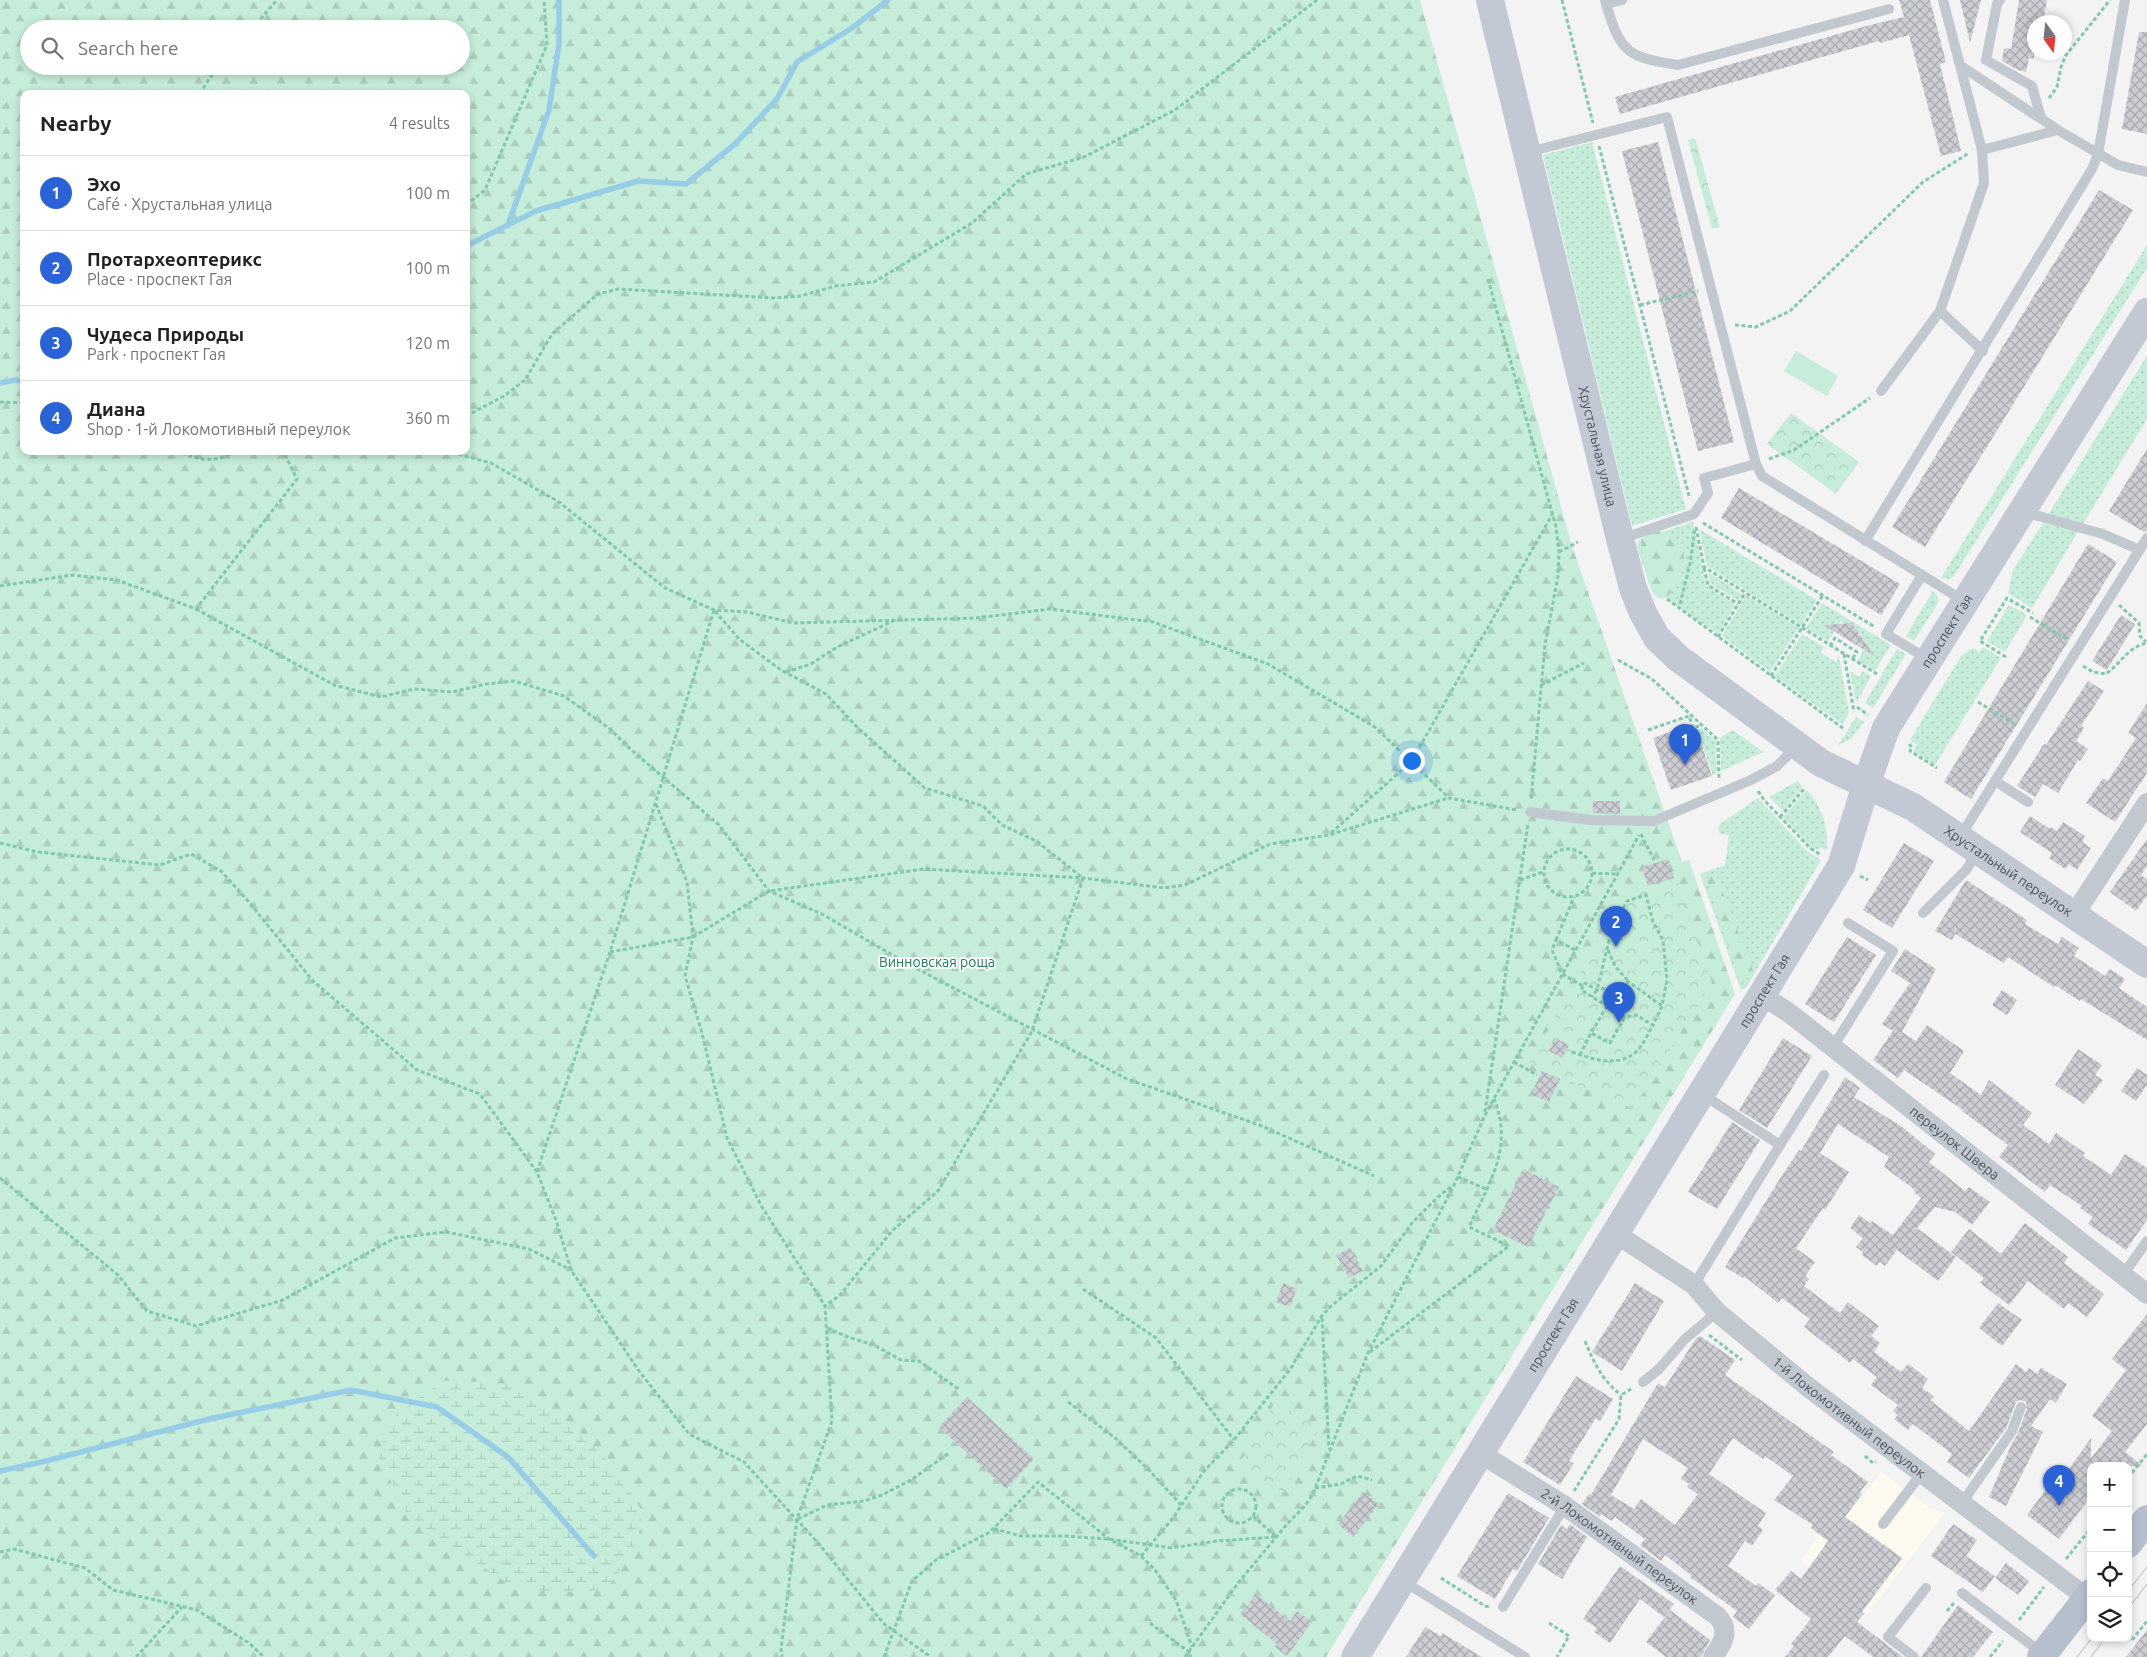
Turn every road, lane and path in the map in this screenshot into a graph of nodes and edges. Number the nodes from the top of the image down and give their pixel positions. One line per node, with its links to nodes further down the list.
1 (277, 0): 13 (path)
2 (544, 0): 25 (path)
3 (1317, 0): 36 (path)
4 (1490, 0): 22 (main road, Хрустальная улица)
5 (1562, 0): 20 (path)
6 (1622, 0): 11 (lane)
7 (1944, 0): 14 (lane)
8 (2000, 0): 17 (lane)
9 (2110, 0): 17 (path)
10 (2125, 0): 23 (lane)
11 (1606, 2): 12 (lane)
12 (1889, 9)
13 (260, 20)
14 (1961, 66): 18 (lane); 21 (lane)
15 (212, 75): 16 (path)
16 (202, 90)
17 (2037, 104): 18 (lane)
18 (2041, 118): 19 (lane)
19 (2058, 130): 21 (lane); 23 (lane)
20 (1596, 134): 22 (lane); 27 (lane); 28 (path)
21 (1982, 150): 29 (lane); 30 (path)
22 (1528, 152): 46 (main road, Хрустальная улица)
23 (2098, 154): 24 (lane); 32 (lane)
24 (2147, 172)
25 (470, 202)
26 (1488, 279): 44 (path)
27 (1710, 287): 28 (path); 30 (lane)
28 (1640, 305): 43 (path)
29 (1940, 311): 32 (lane); 33 (lane)
30 (1720, 323): 41 (lane)
31 (2140, 327): 42 (main road, проспект Гая)
32 (1983, 350): 47 (lane)
33 (1881, 391): 41 (path)
34 (0, 402): 35 (path)
35 (20, 403)
36 (470, 414)
37 (186, 455): 38 (path)
38 (226, 455)
39 (285, 455): 61 (path)
40 (461, 455): 62 (path)
41 (1756, 464): 43 (lane); 47 (lane)
42 (2022, 511): 49 (lane); 58 (main road, проспект Гая)
43 (1694, 514): 46 (lane); 55 (path)
44 (1553, 515): 50 (path); 91 (path)
45 (2147, 538): 49 (lane)
46 (1620, 539): 90 (main road, Хрустальная улица)
47 (1865, 540): 52 (lane)
48 (1578, 542): 50 (path)
49 (2140, 550): 56 (lane)
50 (1559, 552): 80 (path)
51 (1704, 567): 54 (path); 59 (path); 60 (path)
52 (1922, 575): 58 (lane); 65 (lane)
53 (0, 586): 61 (path)
54 (1745, 593): 60 (path); 64 (path)
55 (1823, 595): 64 (path); 65 (path)
56 (2111, 596): 67 (path); 69 (lane)
57 (1666, 599): 66 (path)
58 (1965, 602): 73 (main road, проспект Гая)
59 (1680, 604)
60 (1738, 604): 66 (path)
61 (196, 609): 93 (path)
62 (714, 610): 63 (path); 77 (path); 93 (path)
63 (896, 620): 77 (path); 91 (path)
64 (1802, 628): 68 (path); 79 (path)
65 (1886, 634): 73 (lane)
66 (1718, 637): 79 (path)
67 (2147, 642): 75 (path)
68 (1830, 646): 70 (path); 72 (path)
69 (2079, 647): 71 (path); 75 (lane)
70 (1844, 654): 72 (path); 83 (path)
71 (2006, 657)
72 (1852, 659): 78 (path)
73 (1929, 659): 96 (main road, проспект Гая)
74 (1618, 660): 85 (path)
75 (2072, 660): 88 (lane)
76 (1584, 663): 80 (path)
77 (785, 673): 115 (path)
78 (1877, 674)
79 (1771, 676): 86 (path)
80 (1541, 685): 103 (path)
81 (1978, 702): 88 (path)
82 (1857, 707): 84 (path)
83 (1854, 712)
84 (1868, 715)
85 (1702, 725): 87 (path); 98 (path)
86 (1844, 729)
87 (1648, 730)
88 (2026, 732): 95 (lane)
89 (1908, 744): 92 (path)
90 (1796, 746): 94 (lane); 96 (main road, Хрустальная улица)
91 (1411, 762): 99 (path); 107 (path)
92 (1937, 768)
93 (664, 777): 101 (path); 117 (path)
94 (1751, 780): 98 (lane); 104 (path)
95 (1995, 781): 100 (lane); 109 (lane)
96 (1866, 785): 109 (main road, Хрустальный переулок); 132 (main road, проспект Гая)
97 (1805, 788): 104 (path)
98 (1720, 794): 105 (lane)
99 (1449, 798): 103 (path); 107 (path)
100 (2028, 802)
101 (656, 803): 122 (path); 126 (path)
102 (2147, 803): 120 (street)
103 (1530, 812): 105 (lane); 116 (path)
104 (1780, 817): 110 (path)
105 (1654, 821): 106 (path)
106 (1641, 833): 111 (path); 114 (path)
107 (1329, 835): 115 (path)
108 (0, 843): 150 (path)
109 (1969, 844): 119 (lane); 120 (main road, Хрустальный переулок)
110 (1824, 857)
111 (1654, 860)
112 (1543, 872): 113 (path); 116 (path); 118 (path)
113 (1592, 873): 114 (path); 118 (path)
114 (1616, 874): 125 (path)
115 (1083, 878): 117 (path); 138 (path)
116 (1520, 880): 148 (path)
117 (769, 890): 122 (path); 138 (path)
118 (1574, 896): 123 (path)
119 (1923, 913)
120 (2074, 915): 127 (main road, Хрустальный переулок)
121 (1848, 923): 140 (lane)
122 (693, 937): 126 (path); 163 (path)
123 (1556, 940): 125 (path); 128 (path)
124 (1607, 948): 129 (path); 131 (path); 135 (path)
125 (1575, 950): 128 (path)
126 (610, 952): 150 (path)
127 (2147, 964)
128 (1562, 974): 130 (path); 143 (path)
129 (1629, 982): 131 (path); 135 (path)
130 (1583, 986): 131 (path); 133 (path)
131 (1597, 990): 133 (path)
132 (1762, 995): 140 (street, переулок Швера); 146 (main road, проспект Гая)
133 (1592, 997): 134 (path)
134 (1607, 1006): 136 (path); 139 (path)
135 (1662, 1006): 137 (path)
136 (1625, 1017): 137 (path); 139 (path)
137 (1653, 1025): 142 (path)
138 (1032, 1031): 151 (path); 163 (path)
139 (1592, 1033): 142 (path)
140 (1832, 1048): 159 (street, переулок Швера)
141 (1572, 1052): 142 (path)
142 (1580, 1055)
143 (1514, 1062): 144 (path); 147 (path)
144 (1537, 1075)
145 (1824, 1075): 149 (lane)
146 (1701, 1093): 149 (lane); 156 (main road, проспект Гая)
147 (1494, 1098): 148 (path); 155 (path)
148 (1485, 1115): 152 (path)
149 (1780, 1145): 160 (lane)
150 (537, 1172): 158 (path)
151 (1374, 1176)
152 (1458, 1177): 154 (path); 155 (path)
153 (0, 1178): 158 (path)
154 (1455, 1183): 165 (path); 168 (path)
155 (1486, 1189): 168 (path)
156 (1615, 1233): 160 (street, 1-й Локомотивный переулок); 177 (main road, проспект Гая)
157 (2147, 1241): 159 (lane)
158 (571, 1270): 187 (path)
159 (2123, 1275): 162 (street, переулок Швера)
160 (1694, 1285): 164 (street, 1-й Локомотивный переулок)
161 (1083, 1289): 174 (path)
162 (2147, 1294)
163 (825, 1306): 166 (path)
164 (1717, 1312): 169 (lane); 180 (street, 1-й Локомотивный переулок)
165 (1322, 1317): 174 (path); 175 (path)
166 (826, 1328): 170 (path); 187 (path)
167 (1585, 1342): 171 (path)
168 (1368, 1353): 175 (path)
169 (1642, 1382): 171 (path)
170 (960, 1390)
171 (1621, 1395): 185 (path)
172 (1068, 1402): 184 (path)
173 (2021, 1407): 183 (lane)
174 (1234, 1440): 184 (path)
175 (1329, 1452): 182 (path)
176 (949, 1453): 187 (path)
177 (1480, 1454): 185 (street, 2-й Локомотивный переулок); 200 (main road, проспект Гая)
178 (2147, 1454): 179 (path)
179 (2132, 1473)
180 (1922, 1474): 183 (street, 1-й Локомотивный переулок); 189 (lane)
181 (1372, 1480): 182 (path)
182 (1316, 1488): 192 (path)
183 (1962, 1503): 198 (street, 1-й Локомотивный переулок)
184 (1182, 1506): 195 (path)
185 (1565, 1506): 206 (lane); 226 (street, 2-й Локомотивный переулок)
186 (1253, 1516): 186 (path); 192 (path)
187 (797, 1520): 211 (path); 218 (path)
188 (2147, 1520): 194 (main road)
189 (1883, 1524)
190 (994, 1529): 193 (path); 193 (path); 211 (path)
191 (2087, 1533): 198 (path)
192 (1276, 1537): 195 (path); 213 (path)
193 (1110, 1539): 195 (path); 197 (path)
194 (2132, 1539)
195 (1151, 1546): 197 (path)
196 (0, 1552): 205 (path)
197 (1141, 1556): 213 (path)
198 (2055, 1574): 203 (street, 1-й Локомотивный переулок); 210 (path)
199 (1441, 1578): 206 (path)
200 (1402, 1580): 223 (main road, проспект Гая); 224 (lane)
201 (1926, 1588): 227 (lane)
202 (1962, 1592): 210 (lane)
203 (2087, 1594)
204 (2087, 1597): 215 (main road)
205 (182, 1607): 216 (path); 217 (path)
206 (1503, 1607)
207 (2147, 1621): 212 (path)
208 (1150, 1623): 214 (path)
209 (1549, 1623): 225 (path)
210 (2011, 1630): 215 (lane); 228 (path)
211 (894, 1631): 219 (path); 220 (path)
212 (2132, 1640)
213 (1192, 1648): 214 (path)
214 (1189, 1652): 221 (path); 222 (path)
215 (2042, 1656)
216 (136, 1657)
217 (264, 1657)
218 (782, 1657)
219 (884, 1657)
220 (931, 1657)
221 (1185, 1657)
222 (1191, 1657)
223 (1355, 1657)
224 (1525, 1657)
225 (1556, 1657)
226 (1713, 1657)
227 (1914, 1657)
228 (1990, 1657)

